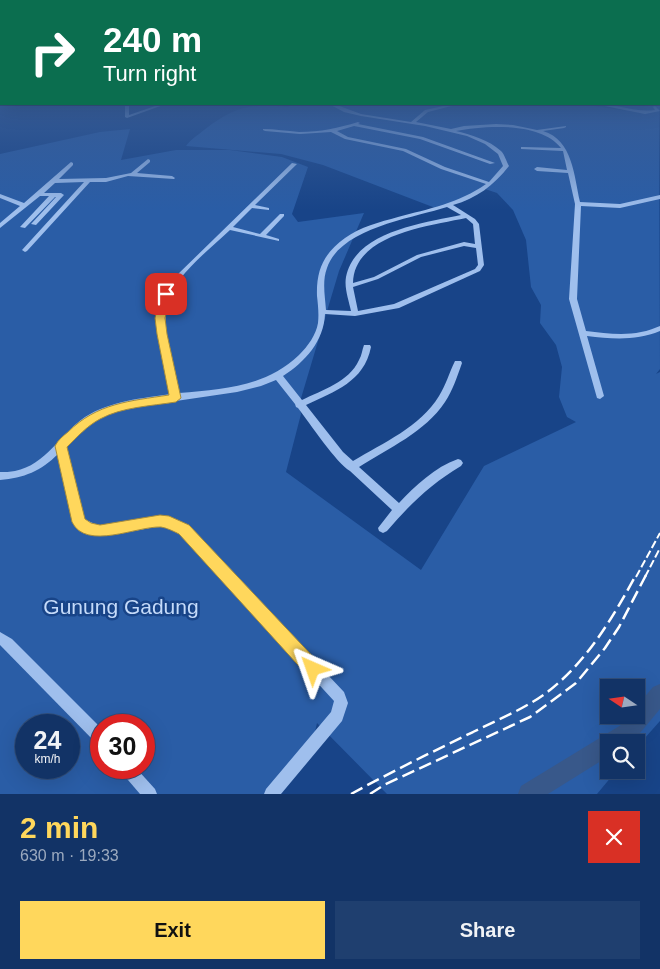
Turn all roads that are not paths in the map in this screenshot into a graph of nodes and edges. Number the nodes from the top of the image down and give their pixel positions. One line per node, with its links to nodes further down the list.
1 (343, 136): 18 (street)
2 (411, 136): 8 (street)
3 (466, 136): 18 (street)
4 (553, 136): 6 (street)
5 (523, 148): 6 (street)
6 (565, 150): 12 (street)
7 (148, 161): 13 (street)
8 (492, 163)
9 (72, 164): 17 (street)
10 (294, 164): 26 (street)
11 (537, 169): 12 (street)
12 (569, 172): 23 (street)
13 (133, 174): 14 (street); 16 (street)
14 (172, 178)
15 (80, 180): 16 (street); 17 (street); 20 (street)
16 (89, 180): 36 (street)
17 (53, 182): 19 (street); 20 (street)
18 (490, 184): 25 (street)
19 (37, 194): 20 (street); 24 (street)
20 (53, 195): 31 (street)
21 (0, 196): 24 (street)
22 (660, 197): 23 (street)
23 (578, 204): 41 (street)
24 (23, 205): 30 (street)
25 (448, 205): 29 (street); 38 (street)
26 (251, 206): 27 (street); 32 (street)
27 (267, 209)
28 (282, 215): 33 (street)
29 (467, 216): 35 (street); 37 (street)
30 (0, 226)
31 (23, 227)
32 (228, 228): 33 (street); 46 (street)
33 (262, 236): 34 (street)
34 (277, 240)
35 (479, 247): 37 (street); 39 (street)
36 (25, 250)
37 (350, 286): 39 (street)
38 (323, 312): 39 (street); 44 (street)
39 (355, 314)
40 (660, 328): 41 (street)
41 (583, 333): 45 (street)
42 (367, 347): 47 (street)
43 (458, 362): 50 (street)
44 (278, 376): 46 (street); 47 (street)
45 (600, 396)
46 (176, 398): 48 (street)
47 (299, 405): 50 (street)
48 (61, 446): 51 (street); 57 (street)
49 (458, 463): 52 (street)
50 (351, 467): 52 (street)
51 (0, 476)
52 (398, 509): 53 (street)
53 (383, 528)
54 (0, 638): 55 (street)
55 (90, 727)
56 (137, 779): 58 (street)
57 (276, 792)
58 (150, 794)

